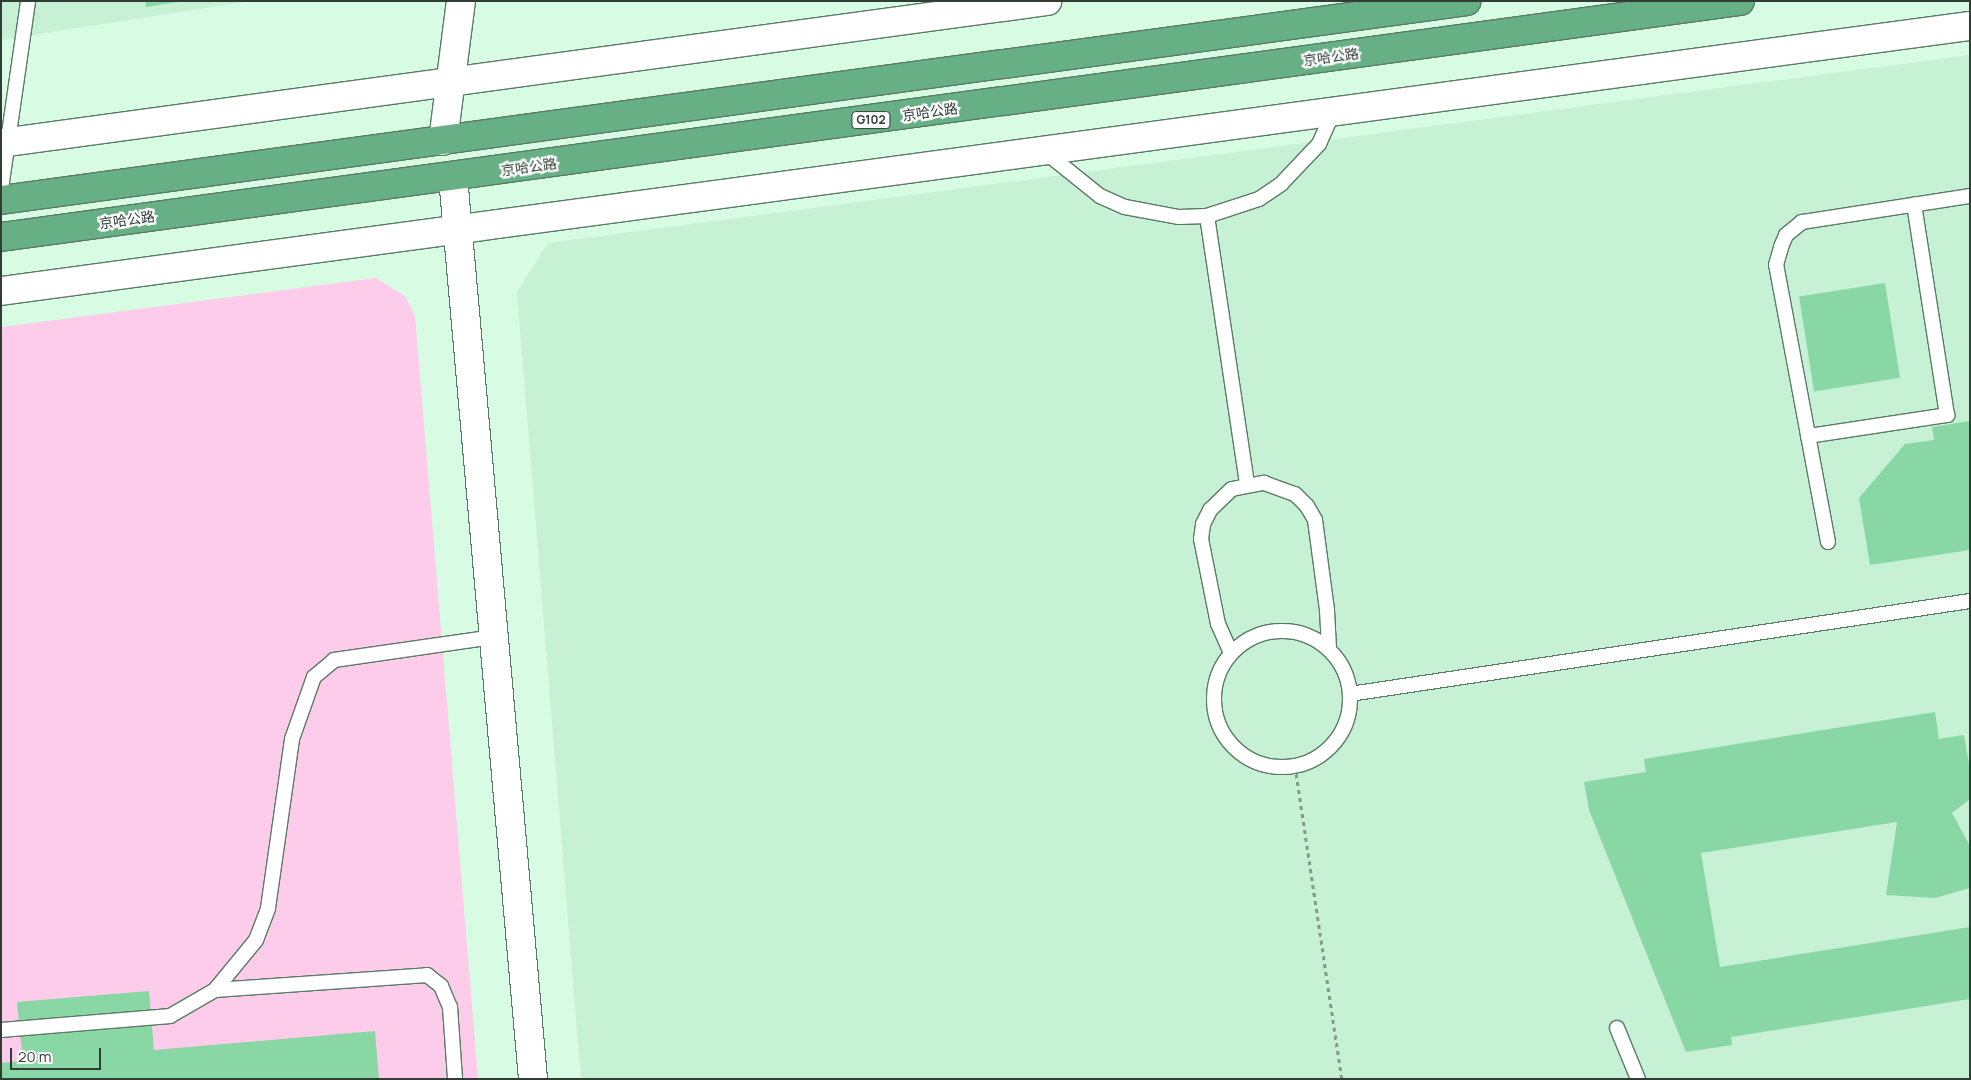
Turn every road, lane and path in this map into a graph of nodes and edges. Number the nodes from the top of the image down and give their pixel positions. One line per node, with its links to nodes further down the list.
1 (28, 1): 10 (lane)
2 (462, 1): 7 (street)
3 (1047, 1): 7 (street)
4 (1467, 1): 9 (highway)
5 (1740, 1): 12 (highway, 京哈公路 / G102)
6 (1970, 26): 8 (street)
7 (451, 82): 9 (street); 10 (street)
8 (1333, 113): 11 (street); 17 (lane)
9 (443, 141): 15 (highway)
10 (4, 142): 13 (lane)
11 (1044, 151): 17 (lane); 18 (street)
12 (453, 177): 18 (street); 19 (highway, 京哈公路 / G102)
13 (1, 189)
14 (1970, 196): 16 (lane)
15 (1, 200)
16 (1914, 205): 21 (lane); 21 (lane)
17 (1207, 216): 22 (lane)
18 (457, 229): 20 (street); 25 (street)
19 (1, 237)
20 (1, 291)
21 (1808, 436): 23 (lane)
22 (1247, 484): 26 (lane); 27 (lane)
23 (1828, 542)
24 (1970, 601): 28 (lane)
25 (494, 637): 30 (lane); 34 (street)
26 (1328, 648): 27 (lane); 28 (lane)
27 (1231, 653): 29 (lane)
28 (1350, 694): 29 (lane)
29 (1295, 766): 35 (path)
30 (215, 990): 32 (lane); 33 (lane)
31 (1617, 1028): 36 (lane)
32 (1, 1030)
33 (455, 1079)
34 (533, 1079)
35 (1342, 1079)
36 (1638, 1079)

